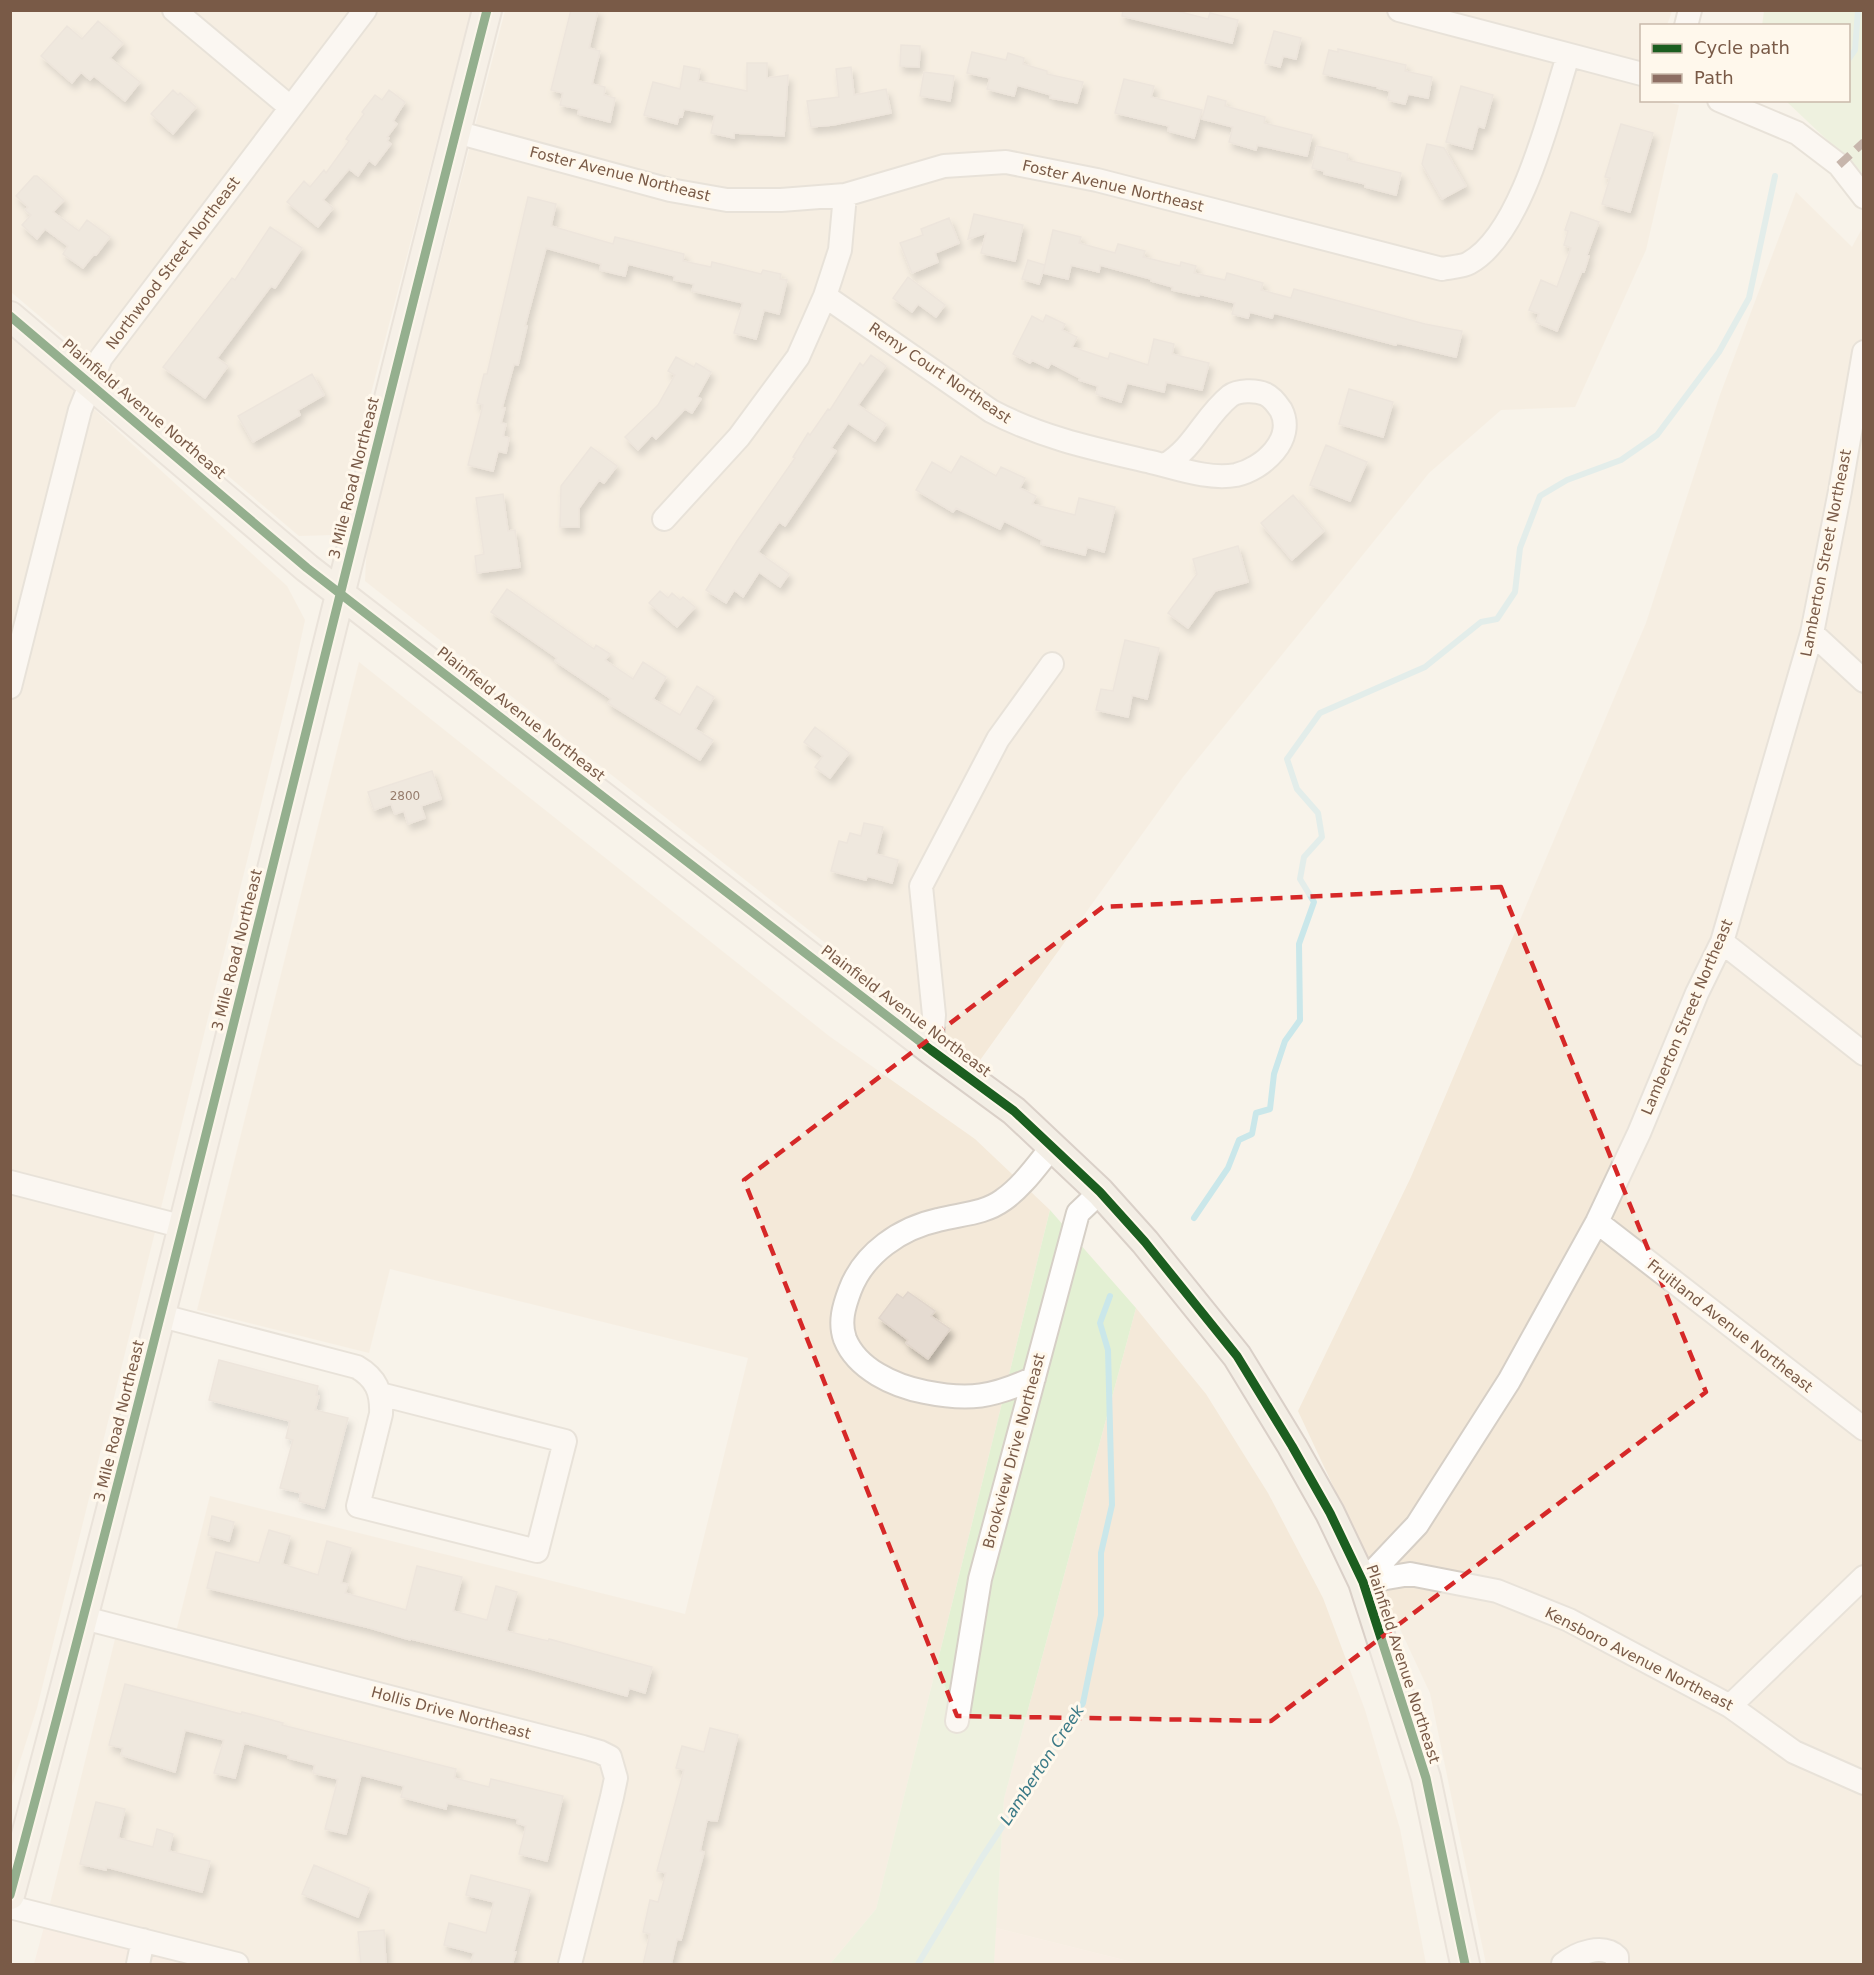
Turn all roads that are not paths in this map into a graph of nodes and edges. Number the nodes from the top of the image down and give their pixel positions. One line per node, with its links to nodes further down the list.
1 (174, 10): 8 (street)
2 (365, 10): 8 (street, Northwood Street Northeast)
3 (487, 10): 9 (main road, 3 Mile Road Northeast)
4 (1400, 10): 5 (street)
5 (1568, 56): 6 (street); 10 (street, Foster Avenue Northeast)
6 (1640, 74)
7 (1724, 102): 11 (street)
8 (290, 107): 15 (street, Northwood Street Northeast)
9 (456, 132): 10 (street, Foster Avenue Northeast); 18 (main road, 3 Mile Road Northeast)
10 (845, 195): 12 (street)
11 (1863, 197)
12 (825, 296): 16 (street, Remy Court Northeast); 17 (street)
13 (10, 316): 15 (main road, Plainfield Avenue Northeast)
14 (1863, 352): 19 (street, Lamberton Street Northeast)
15 (90, 384): 18 (main road, Plainfield Avenue Northeast); 22 (street, Northwood Street Northeast)
16 (1165, 465): 16 (street, Remy Court Northeast)
17 (664, 519)
18 (340, 593): 24 (main road, Plainfield Avenue Northeast); 30 (main road, 3 Mile Road Northeast)
19 (1812, 633): 21 (street); 23 (street, Lamberton Street Northeast)
20 (1052, 664): 24 (street)
21 (1863, 681)
22 (10, 687)
23 (1722, 942): 25 (street); 29 (street, Lamberton Street Northeast)
24 (931, 1050): 26 (main road, Plainfield Avenue Northeast)
25 (1863, 1054)
26 (1052, 1147): 28 (main road, Plainfield Avenue Northeast); 32 (street)
27 (10, 1182): 30 (street)
28 (1100, 1192): 32 (street, Brookview Drive Northeast); 36 (main road, Plainfield Avenue Northeast)
29 (1597, 1222): 34 (street, Fruitland Avenue Northeast); 36 (street, Lamberton Street Northeast)
30 (184, 1227): 31 (main road, 3 Mile Road Northeast)
31 (162, 1316): 33 (street); 37 (main road, 3 Mile Road Northeast)
32 (1034, 1378): 39 (street, Brookview Drive Northeast)
33 (380, 1394): 33 (street)
34 (1863, 1429)
35 (1863, 1577): 38 (street)
36 (1363, 1582): 38 (street, Kensboro Avenue Northeast); 47 (main road, Plainfield Avenue Northeast)
37 (84, 1618): 41 (main road, 3 Mile Road Northeast); 46 (street, Hollis Drive Northeast)
38 (1730, 1706): 40 (street, Kensboro Avenue Northeast)
39 (957, 1721)
40 (1863, 1783)
41 (10, 1895)
42 (10, 1907): 43 (street)
43 (143, 1940): 44 (street); 45 (street)
44 (138, 1965)
45 (237, 1965)
46 (570, 1965)
47 (1465, 1965)
48 (1563, 1965): 49 (street)
49 (1617, 1965)

